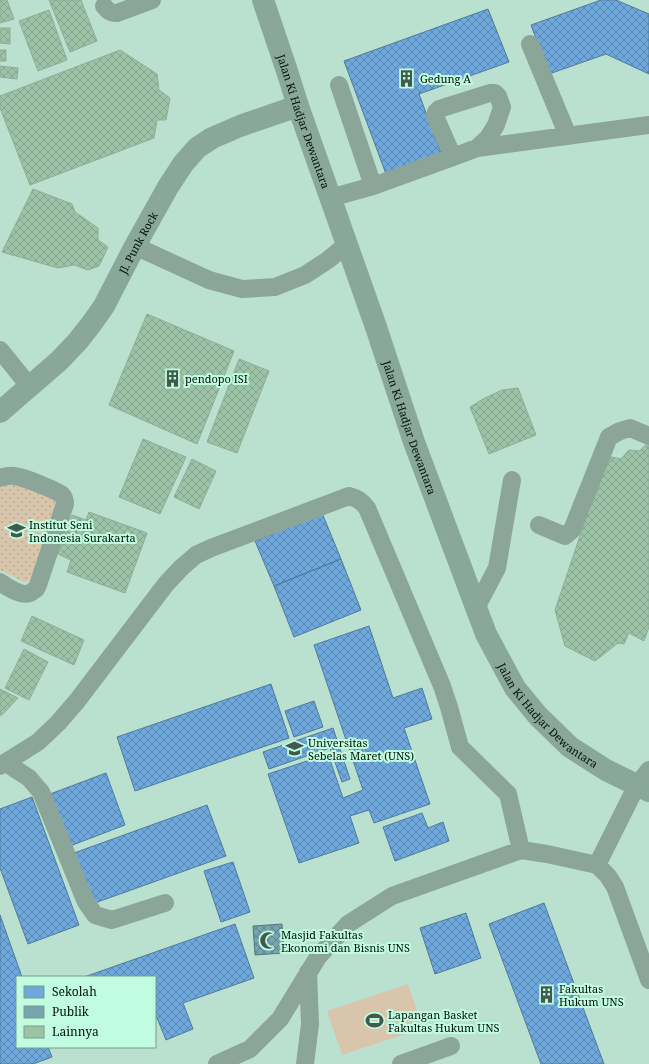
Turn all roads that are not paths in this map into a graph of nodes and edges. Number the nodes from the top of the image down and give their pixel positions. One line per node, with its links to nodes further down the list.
1 (152, 0): 3 (street)
2 (267, 2): 6 (main road, Jalan Ki Hadjar Dewantara)
3 (104, 6)
4 (530, 44): 8 (street)
5 (339, 85): 11 (street)
6 (298, 106): 12 (main road, Jalan Ki Hadjar Dewantara); 14 (main road, Jl. Punk Rock)
7 (649, 125): 8 (street)
8 (568, 136): 9 (street)
9 (477, 148): 10 (street); 10 (street)
10 (453, 158): 11 (street)
11 (373, 186): 12 (street)
12 (330, 198): 13 (main road, Jalan Ki Hadjar Dewantara)
13 (346, 245): 14 (street); 23 (main road, Jalan Ki Hadjar Dewantara)
14 (135, 246): 16 (main road, Jl. Punk Rock)
15 (0, 350): 16 (street)
16 (30, 387): 17 (main road, Jl. Punk Rock)
17 (0, 412)
18 (649, 436): 21 (street)
19 (0, 478): 22 (street)
20 (512, 480): 23 (street)
21 (539, 525)
22 (1, 584)
23 (476, 608): 25 (main road, Jalan Ki Hadjar Dewantara)
24 (3, 765): 26 (street); 28 (street)
25 (645, 782): 27 (street)
26 (521, 850): 27 (street); 29 (street)
27 (597, 865): 30 (street)
28 (165, 903)
29 (308, 972): 32 (street); 33 (street)
30 (649, 980)
31 (451, 1046): 34 (street)
32 (217, 1064)
33 (305, 1064)
34 (401, 1064)

